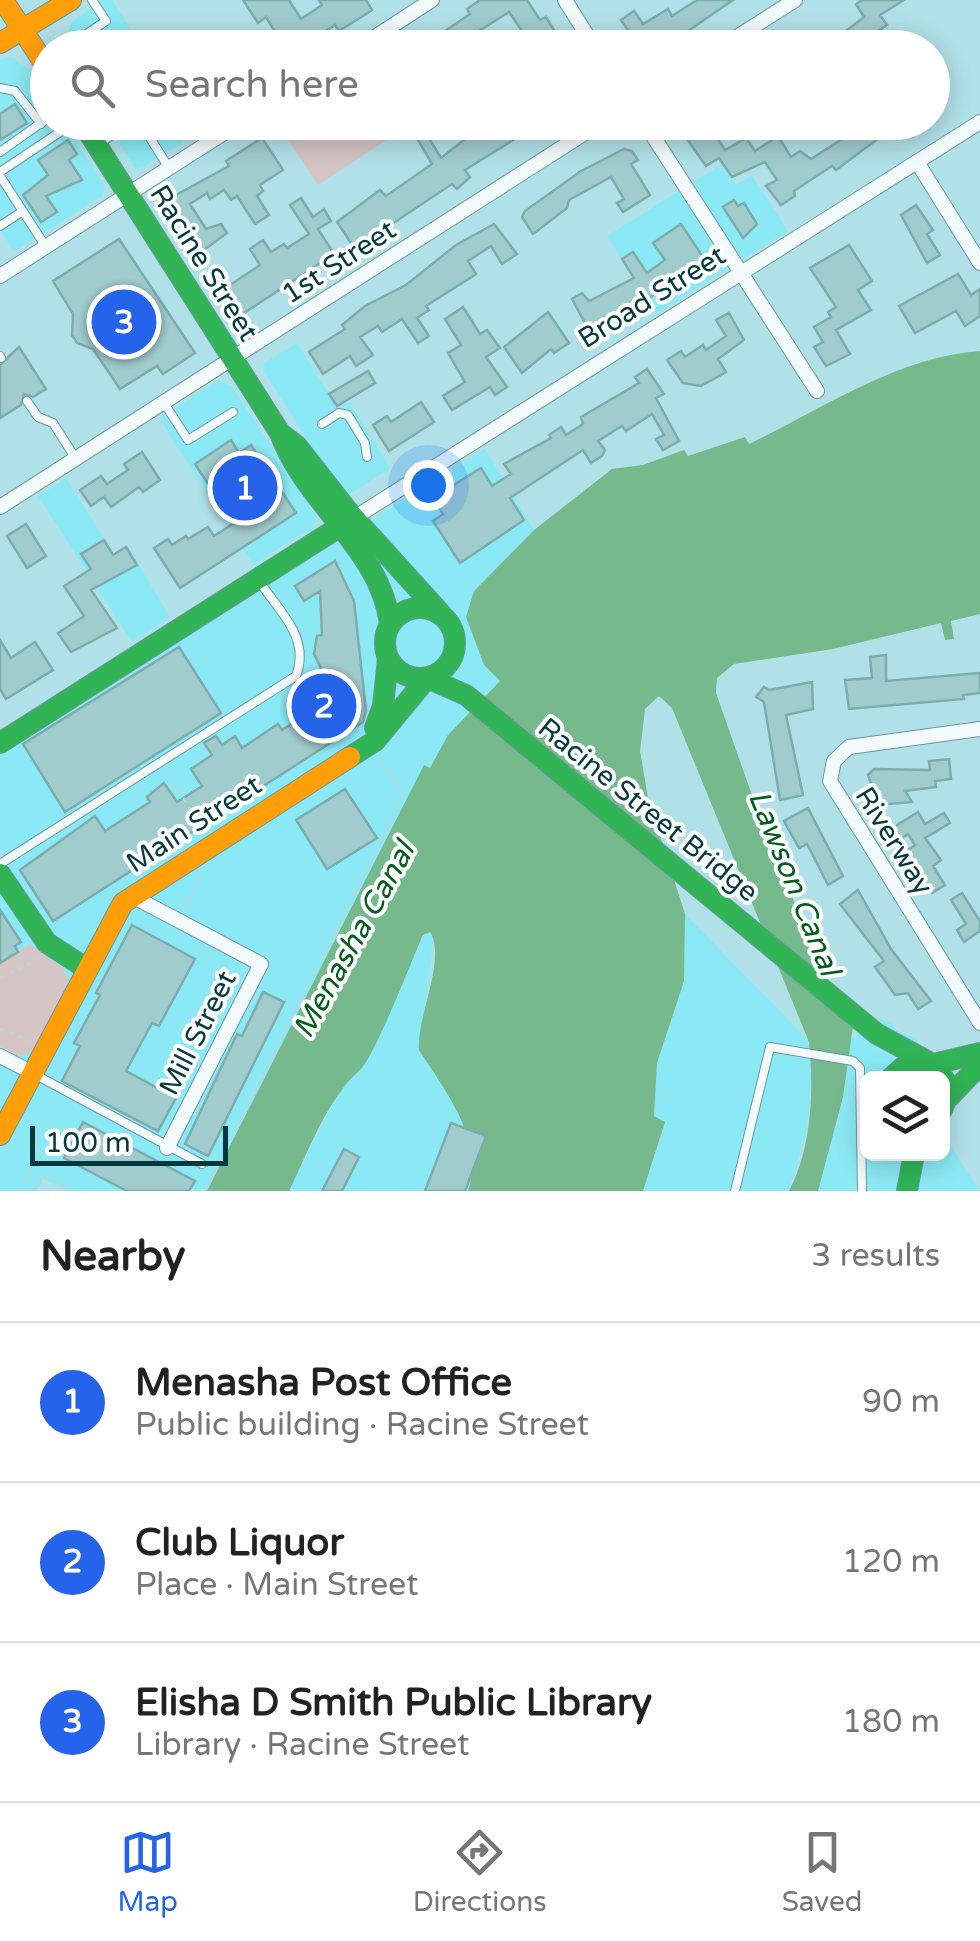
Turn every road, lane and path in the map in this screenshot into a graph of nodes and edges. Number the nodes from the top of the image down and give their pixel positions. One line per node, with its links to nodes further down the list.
1 (3, 0): 7 (main road)
2 (71, 0): 7 (main road)
3 (92, 0): 8 (lane)
4 (432, 0): 9 (street)
5 (565, 0): 10 (street)
6 (795, 0): 11 (street)
7 (22, 30): 12 (main road); 13 (main road)
8 (92, 30)
9 (386, 30)
10 (584, 30)
11 (748, 30)
12 (30, 42)
13 (0, 43)
14 (0, 88): 15 (lane)
15 (30, 106)
16 (980, 122): 27 (street, Broad Street)
17 (30, 131): 26 (lane)
18 (52, 140): 29 (lane)
19 (92, 140): 25 (main road, Racine Street)
20 (105, 140): 25 (lane)
21 (151, 140): 28 (lane)
22 (212, 140): 28 (street)
23 (574, 140): 37 (street, 1st Street)
24 (656, 140): 35 (street)
25 (96, 146): 30 (main road, Racine Street)
26 (0, 152)
27 (917, 162): 34 (street); 35 (street, Broad Street)
28 (169, 168): 30 (street)
29 (0, 177): 31 (lane)
30 (128, 194): 33 (street); 37 (main road, Racine Street)
31 (23, 211): 32 (lane); 33 (lane)
32 (0, 226)
33 (46, 247): 36 (street)
34 (980, 263)
35 (741, 273): 38 (street); 46 (street, Broad Street)
36 (0, 276)
37 (232, 360): 40 (street, 1st Street); 46 (main road, Racine Street)
38 (818, 392)
39 (28, 401): 44 (lane)
40 (164, 402): 41 (lane); 44 (street, 1st Street)
41 (233, 412)
42 (322, 424): 43 (lane)
43 (367, 456)
44 (76, 458): 45 (street, 1st Street)
45 (0, 507)
46 (345, 524): 47 (main road, Broad Street); 48 (main road, Racine Street); 49 (main road, Racine Street)
47 (258, 578): 55 (main road, Broad Street); 57 (lane)
48 (441, 614): 49 (main road); 50 (main road)
49 (390, 624): 51 (main road)
50 (454, 656): 52 (main road); 53 (main road)
51 (388, 658): 52 (main road); 56 (main road)
52 (427, 678): 53 (main road, Racine Street Bridge); 56 (main road, Main Street)
53 (466, 695): 68 (main road, Racine Street Bridge)
54 (980, 730): 66 (street, Riverway)
55 (0, 742)
56 (371, 751): 61 (main road, Main Street); 86 (path)
57 (160, 762): 58 (path); 60 (lane)
58 (204, 830)
59 (207, 866): 62 (path)
60 (1, 875): 64 (main road)
61 (132, 896): 62 (street, Mill Street); 64 (main road, Main Street)
62 (178, 921): 81 (street, Mill Street)
63 (40, 958): 65 (path)
64 (87, 969): 77 (main road, Main Street)
65 (0, 978)
66 (980, 1022)
67 (0, 1029): 69 (path)
68 (877, 1034): 72 (main road, Racine Street Bridge); 74 (main road)
69 (33, 1042)
70 (980, 1053): 72 (main road)
71 (0, 1056): 77 (street)
72 (931, 1062): 75 (main road); 76 (main road)
73 (980, 1065): 78 (main road)
74 (889, 1071)
75 (897, 1071)
76 (940, 1071)
77 (33, 1073): 80 (main road, Main Street); 81 (lane)
78 (950, 1099)
79 (29, 1125): 83 (path)
80 (0, 1135)
81 (167, 1148): 82 (lane)
82 (202, 1164)
83 (20, 1191)
84 (34, 1191): 85 (path)
85 (73, 1191)
86 (205, 1191)
87 (735, 1191): 88 (lane)
88 (862, 1191)

